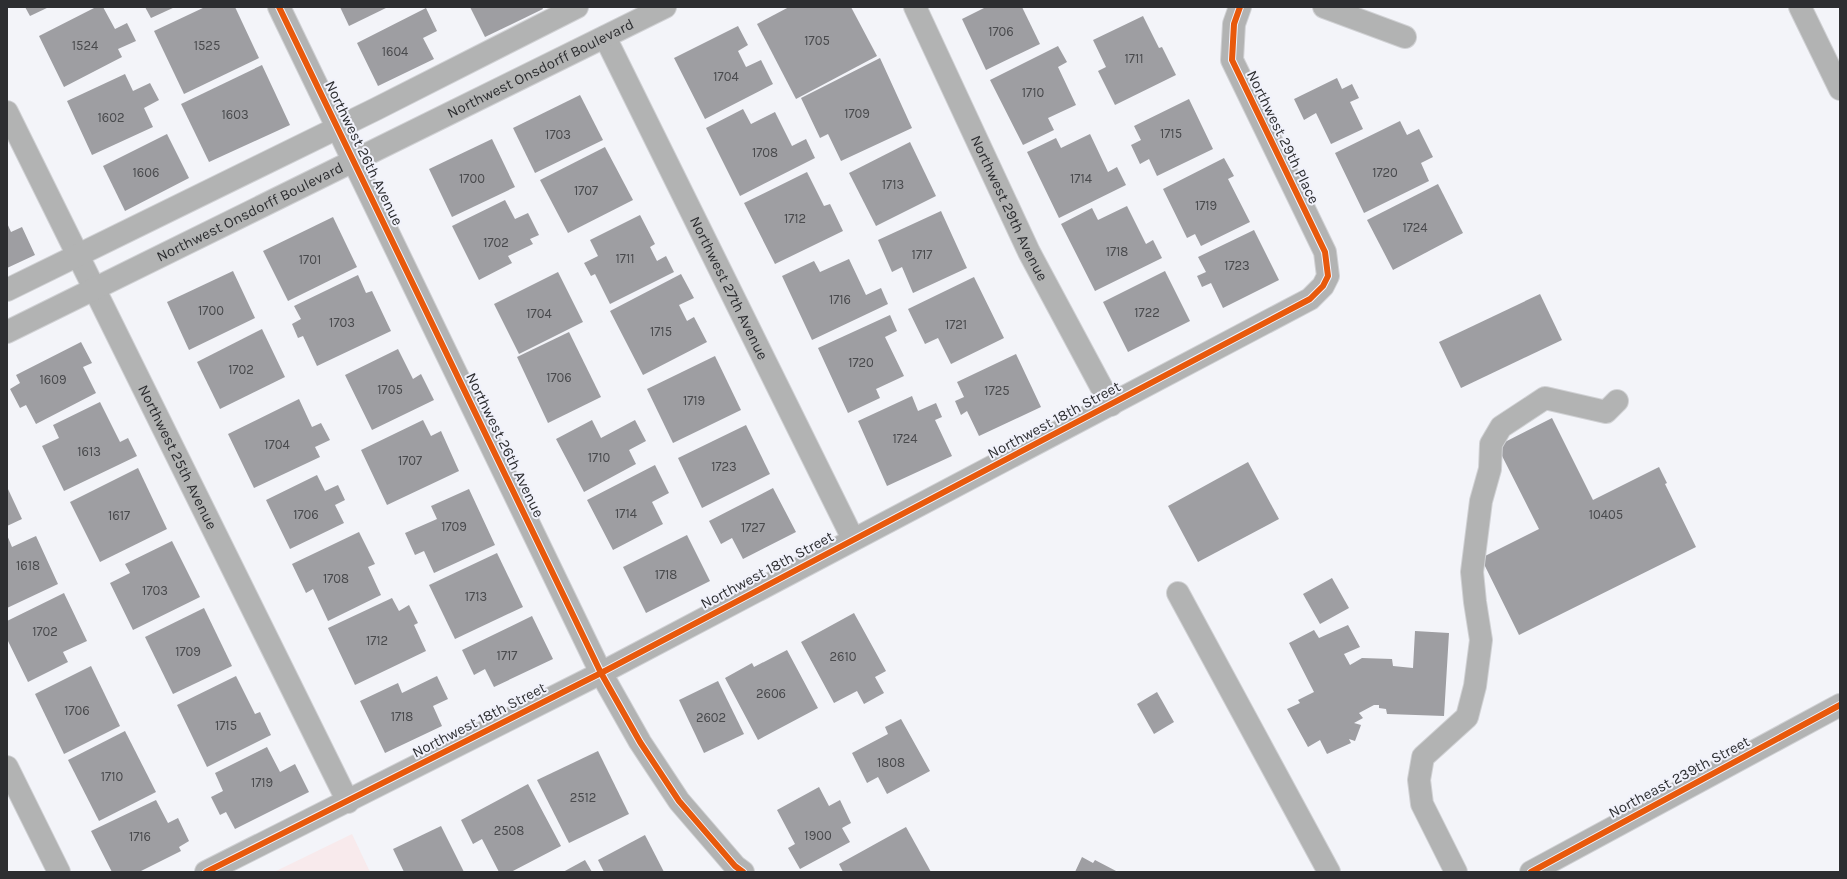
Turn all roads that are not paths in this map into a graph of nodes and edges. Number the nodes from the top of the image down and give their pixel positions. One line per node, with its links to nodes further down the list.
1 (279, 7): 12 (street, Northwest 26th Avenue)
2 (577, 7): 12 (street)
3 (665, 7): 8 (street, Northwest Onsdorff Boulevard)
4 (915, 7): 20 (street, Northwest 29th Avenue)
5 (1240, 7): 15 (street, Northwest 29th Place)
6 (1324, 7): 9 (street)
7 (1800, 7): 10 (street)
8 (605, 37): 13 (street, Northwest Onsdorff Boulevard); 21 (street, Northwest 27th Avenue)
9 (1405, 37)
10 (1840, 89)
11 (7, 112): 14 (street, Northwest 25th Avenue)
12 (337, 128): 13 (street, Northwest 26th Avenue); 14 (street)
13 (353, 160): 16 (street, Northwest Onsdorff Boulevard); 23 (street, Northwest 26th Avenue)
14 (78, 256): 16 (street, Northwest 25th Avenue); 17 (street)
15 (1328, 276): 20 (street, Northwest 18th Street)
16 (94, 289): 18 (street, Northwest Onsdorff Boulevard); 26 (street, Northwest 25th Avenue)
17 (7, 290)
18 (7, 332)
19 (1617, 401): 31 (street)
20 (1111, 405): 21 (street, Northwest 18th Street)
21 (853, 539): 23 (street, Northwest 18th Street)
22 (1178, 593): 30 (street)
23 (601, 673): 26 (street, Northwest 18th Street); 27 (street, Northwest 26th Avenue)
24 (1840, 705): 32 (street, Northeast 239th Street)
25 (7, 767): 28 (street)
26 (348, 802): 29 (street, Northwest 18th Street)
27 (736, 870)
28 (58, 872)
29 (206, 872)
30 (1329, 872)
31 (1456, 872)
32 (1531, 872)

